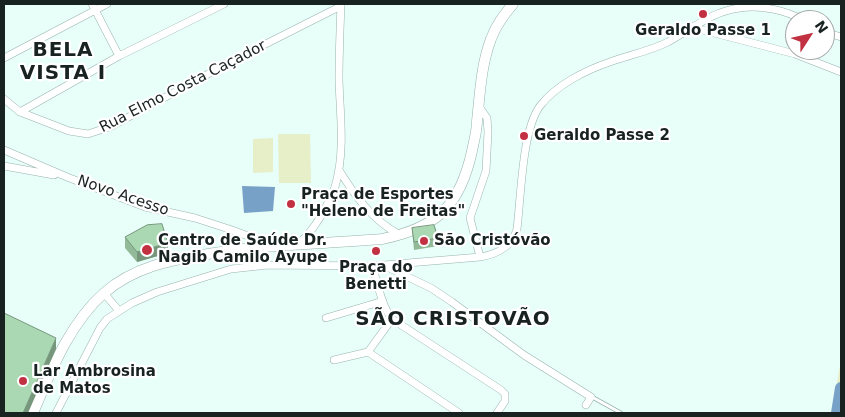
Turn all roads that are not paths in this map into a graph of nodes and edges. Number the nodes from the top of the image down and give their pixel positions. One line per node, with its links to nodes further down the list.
1 (108, 4): 5 (street)
2 (224, 4): 8 (street)
3 (513, 4): 12 (street)
4 (340, 5): 13 (street, Rua Elmo Costa Caçador); 16 (street)
5 (94, 7): 8 (street); 9 (street)
6 (785, 13): 7 (street)
7 (691, 27): 10 (street); 22 (street)
8 (119, 56): 13 (street)
9 (4, 58)
10 (841, 72)
11 (4, 99): 13 (street, Rua Elmo Costa Caçador)
12 (478, 105): 18 (street); 22 (street)
13 (20, 112)
14 (4, 150): 17 (street, Novo Acesso)
15 (4, 166): 17 (street)
16 (339, 170): 18 (street); 19 (street)
17 (67, 177): 20 (street, Novo Acesso)
18 (400, 235): 19 (street)
19 (298, 244): 20 (street)
20 (272, 245): 21 (street)
21 (246, 247): 24 (street); 26 (street)
22 (480, 257): 23 (street)
23 (383, 265): 25 (street); 33 (street)
24 (247, 266): 25 (street); 28 (street)
25 (372, 266): 27 (street)
26 (104, 293): 28 (street); 35 (street)
27 (383, 301): 29 (street); 30 (street)
28 (118, 310): 36 (street)
29 (326, 318)
30 (392, 319): 31 (street); 38 (street)
31 (368, 352): 32 (street); 37 (street)
32 (334, 360)
33 (591, 397): 34 (street); 39 (lane)
34 (586, 406)
35 (33, 413)
36 (56, 413)
37 (459, 413)
38 (498, 413)
39 (621, 413)

